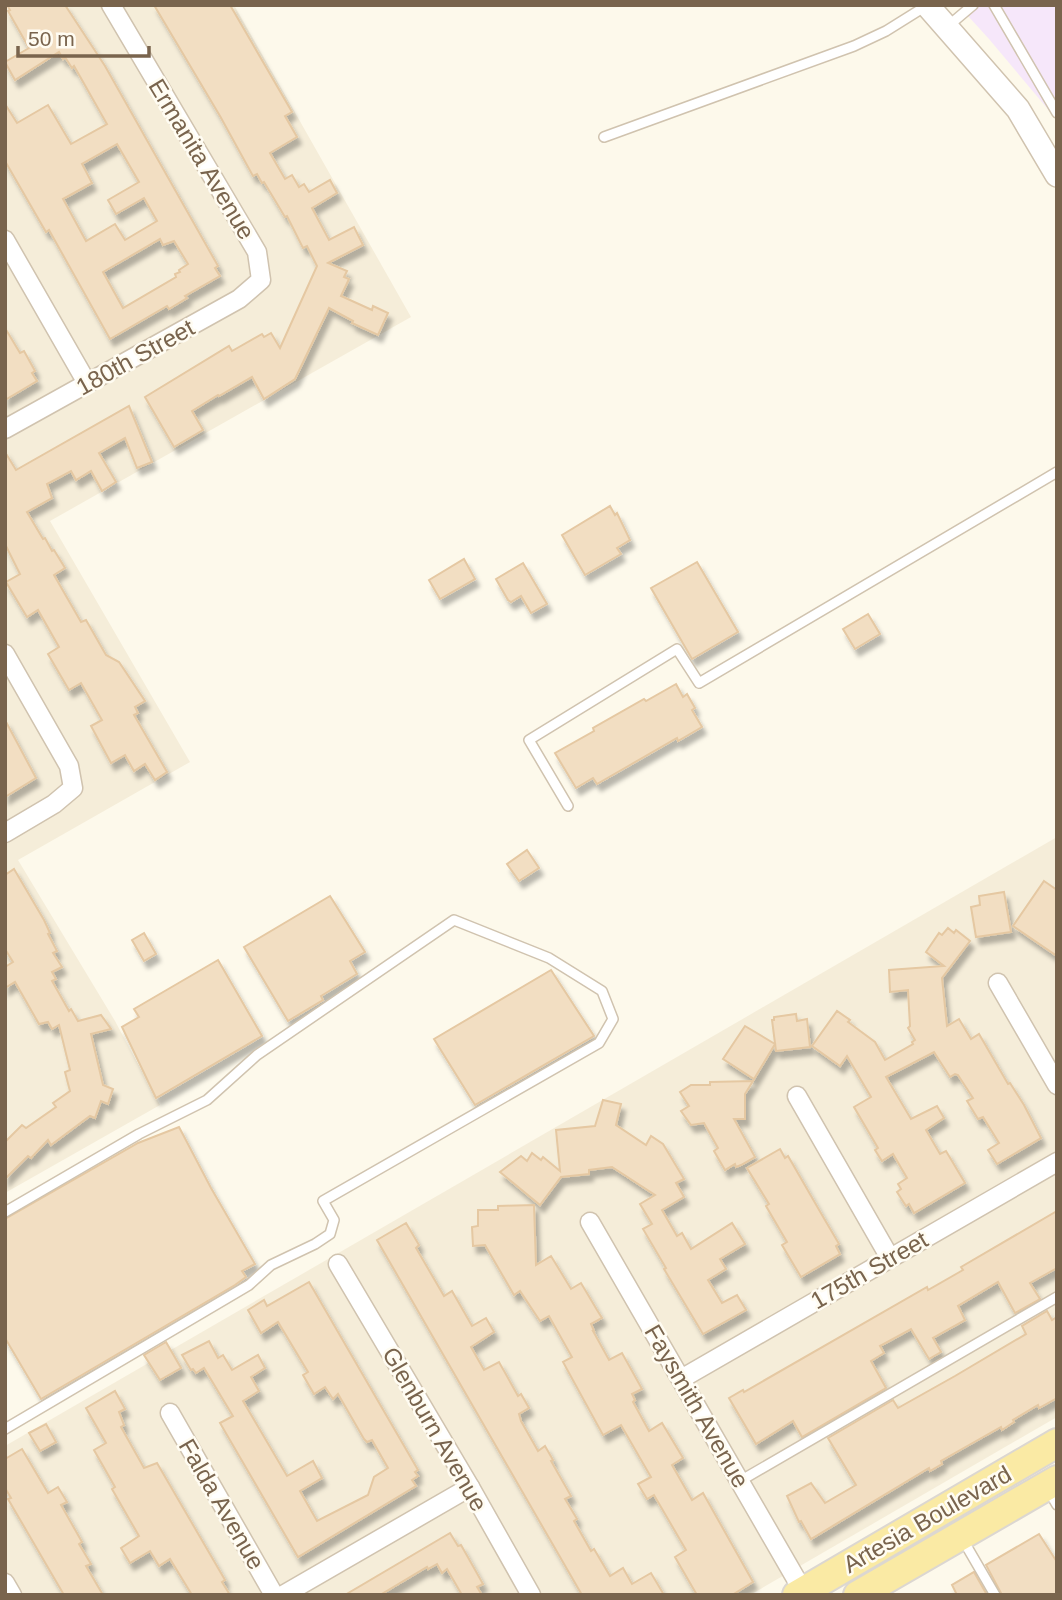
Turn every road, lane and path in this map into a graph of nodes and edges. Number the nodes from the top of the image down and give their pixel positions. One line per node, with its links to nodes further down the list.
1 (111, 5): 10 (street, Ermanita Avenue)
2 (927, 5): 5 (street); 7 (lane)
3 (972, 5): 5 (lane)
4 (993, 5): 6 (lane)
5 (947, 27): 8 (street)
6 (1057, 113)
7 (604, 137)
8 (1054, 165)
9 (5, 240): 11 (street)
10 (261, 280): 11 (street, 180th Street)
11 (87, 383): 12 (street, 180th Street)
12 (5, 429)
13 (1057, 472): 15 (lane)
14 (5, 654): 16 (street)
15 (568, 806)
16 (5, 832)
17 (998, 983): 18 (street)
18 (1057, 1085)
19 (797, 1096): 23 (street)
20 (1057, 1162): 23 (street, 175th Street)
21 (5, 1212): 28 (lane)
22 (590, 1222): 26 (street, Faysmith Avenue)
23 (890, 1258): 26 (street, 175th Street)
24 (338, 1264): 31 (street, Glenburn Avenue)
25 (1057, 1297): 30 (lane)
26 (681, 1379): 30 (street, Faysmith Avenue)
27 (170, 1413): 37 (street, Falda Avenue)
28 (5, 1429)
29 (1057, 1443): 35 (main road, Artesia Boulevard)
30 (740, 1481): 35 (street, Faysmith Avenue)
31 (470, 1487): 38 (street); 39 (street, Glenburn Avenue)
32 (1053, 1491): 33 (main road, Artesia Boulevard)
33 (960, 1536): 40 (main road, Artesia Boulevard); 41 (lane)
34 (5, 1583): 36 (street)
35 (800, 1593)
36 (12, 1595)
37 (274, 1595)
38 (284, 1595)
39 (531, 1595)
40 (858, 1595)
41 (995, 1595)

